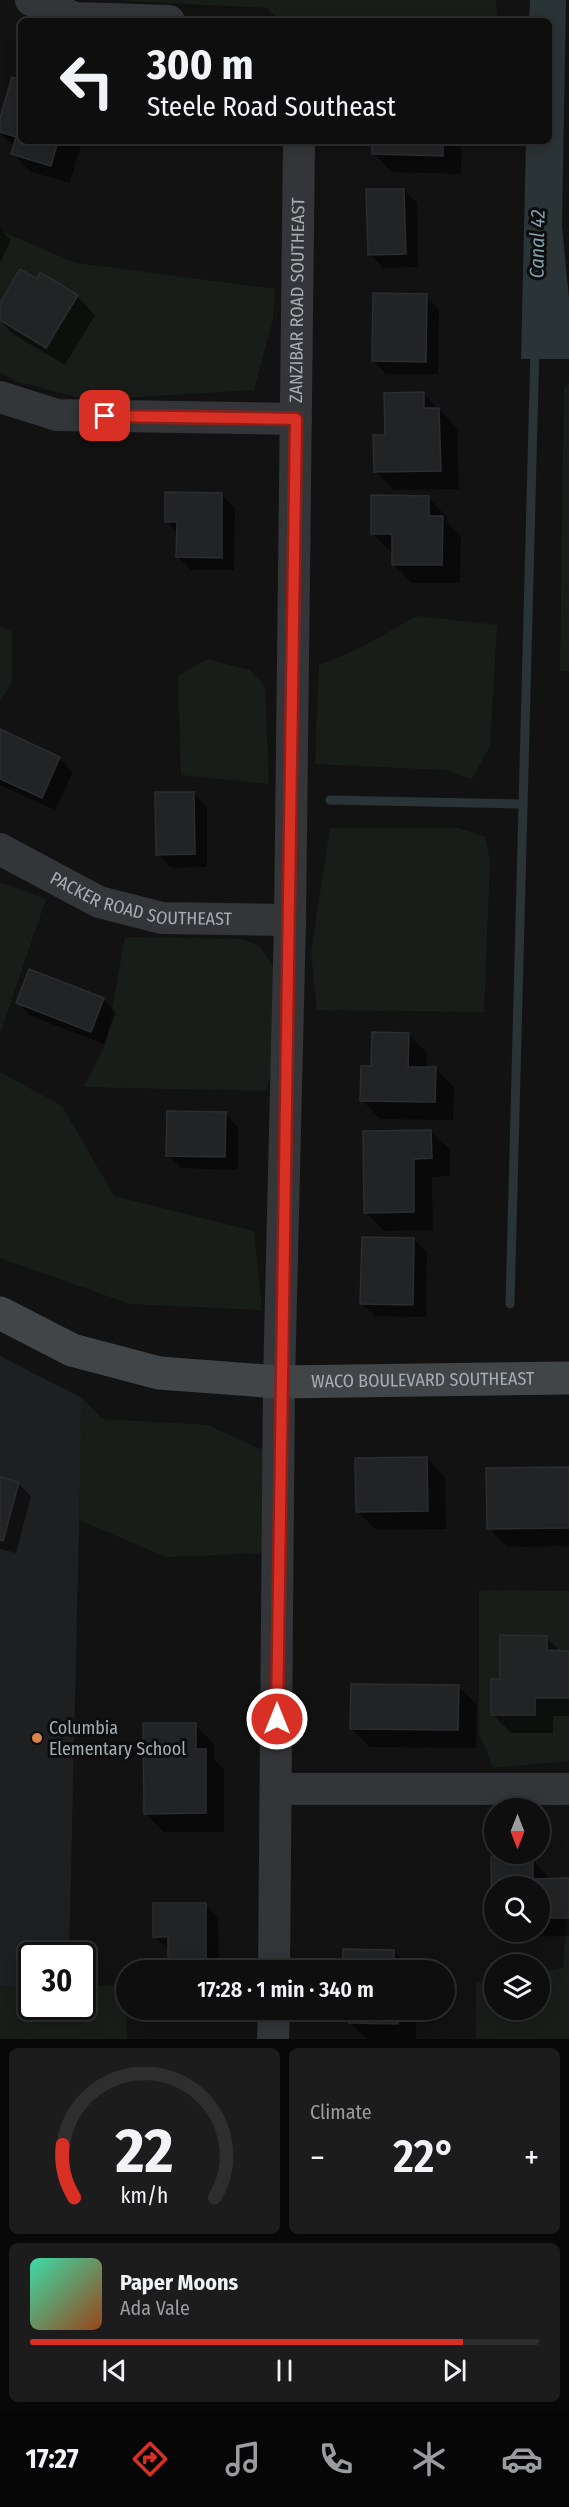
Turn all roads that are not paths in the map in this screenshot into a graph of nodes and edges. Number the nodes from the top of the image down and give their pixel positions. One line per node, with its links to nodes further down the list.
1 (31, 0): 2 (street)
2 (75, 18)
3 (299, 144): 5 (street, ZANZIBAR ROAD SOUTHEAST)
4 (0, 397): 5 (street)
5 (296, 419): 7 (street, ZANZIBAR ROAD SOUTHEAST)
6 (0, 849): 7 (street, PACKER ROAD SOUTHEAST)
7 (290, 920): 10 (street, ZANZIBAR ROAD SOUTHEAST)
8 (0, 1313): 10 (street, WACO BOULEVARD SOUTHEAST)
9 (569, 1378): 10 (street, WACO BOULEVARD SOUTHEAST)
10 (279, 1382): 11 (street, ZANZIBAR ROAD SOUTHEAST)
11 (276, 1789): 12 (street); 13 (street, ZANZIBAR ROAD SOUTHEAST)
12 (569, 1790)
13 (274, 1960)
14 (274, 2020): 15 (street)
15 (273, 2039)

